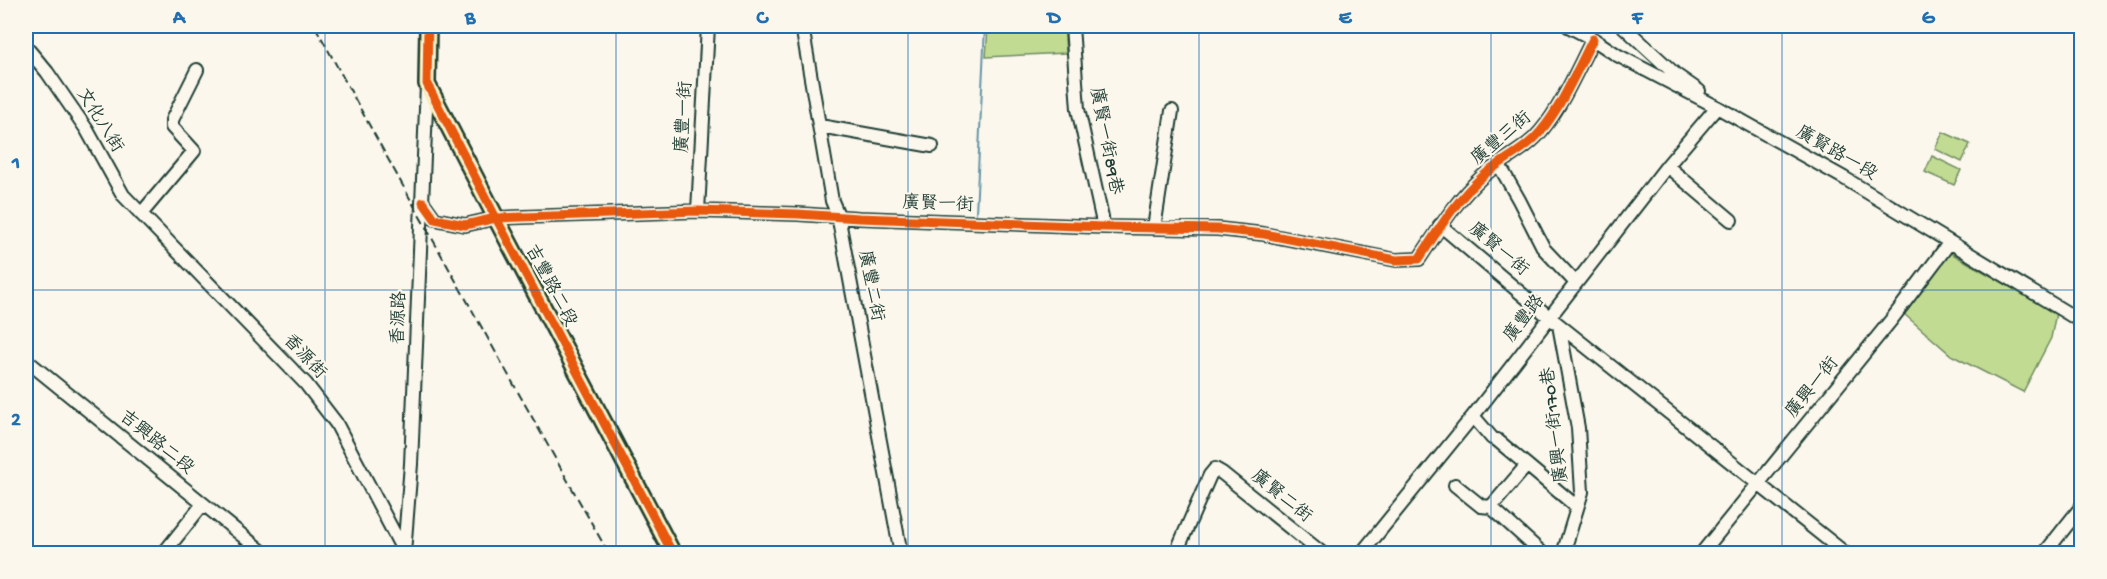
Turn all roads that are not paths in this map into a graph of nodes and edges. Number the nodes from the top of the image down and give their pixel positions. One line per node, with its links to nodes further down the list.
1 (428, 26): 10 (main road, 吉豐路二段)
2 (708, 26): 18 (street, 廣豐一街)
3 (802, 26): 13 (street, 廣豐二街)
4 (1072, 26): 24 (street, 廣賢一街89巷)
5 (1568, 26): 7 (street, 廣賢路一段)
6 (1623, 26): 11 (street)
7 (1590, 34): 11 (street, 廣賢路一段); 15 (street, 廣豐三街)
8 (26, 47): 19 (street, 文化八街)
9 (197, 70): 19 (street)
10 (427, 84): 17 (street, 香源路); 21 (main road, 吉豐路二段)
11 (1712, 105): 16 (street, 廣豐路); 26 (street, 廣賢路一段)
12 (1172, 111): 25 (street)
13 (820, 126): 14 (street); 20 (street, 廣豐二街)
14 (933, 146)
15 (1498, 163): 23 (street, 廣豐三街); 27 (street)
16 (1667, 166): 22 (street); 27 (street, 廣豐路)
17 (423, 202): 21 (street, 廣賢一街); 41 (street, 香源路)
18 (698, 211): 20 (street, 廣賢一街); 21 (street, 廣賢一街)
19 (141, 214): 41 (street, 香源街)
20 (838, 215): 24 (street, 廣賢一街); 45 (street, 廣豐二街)
21 (496, 218): 44 (main road, 吉豐路二段)
22 (1731, 220)
23 (1440, 225): 25 (street, 廣賢一街); 28 (street, 廣賢一街)
24 (1104, 227): 25 (street, 廣賢一街)
25 (1154, 228)
26 (1950, 242): 29 (street, 廣賢路一段); 34 (street, 廣興一街)
27 (1576, 283): 28 (street, 廣豐路)
28 (1549, 317): 30 (street, 廣賢一街); 32 (street, 廣豐路)
29 (2082, 322)
30 (1559, 325): 34 (street, 廣賢一街); 39 (street, 廣興一街170巷)
31 (26, 360): 36 (street, 吉興路二段)
32 (1473, 416): 33 (street); 47 (street, 廣豐路)
33 (1527, 465): 38 (street); 39 (street)
34 (1759, 483): 50 (street, 廣興一街); 51 (street, 廣賢一街)
35 (1455, 485): 38 (street)
36 (203, 504): 42 (street); 43 (street, 吉興路二段)
37 (2082, 506): 52 (street)
38 (1491, 507): 48 (street)
39 (1577, 507): 49 (street, 廣興一街170巷)
40 (1179, 546): 46 (street, 廣賢二街)
41 (404, 553)
42 (163, 554)
43 (265, 554)
44 (674, 554)
45 (901, 554)
46 (1323, 554)
47 (1361, 554)
48 (1543, 554)
49 (1563, 554)
50 (1701, 554)
51 (1846, 554)
52 (2044, 554)

